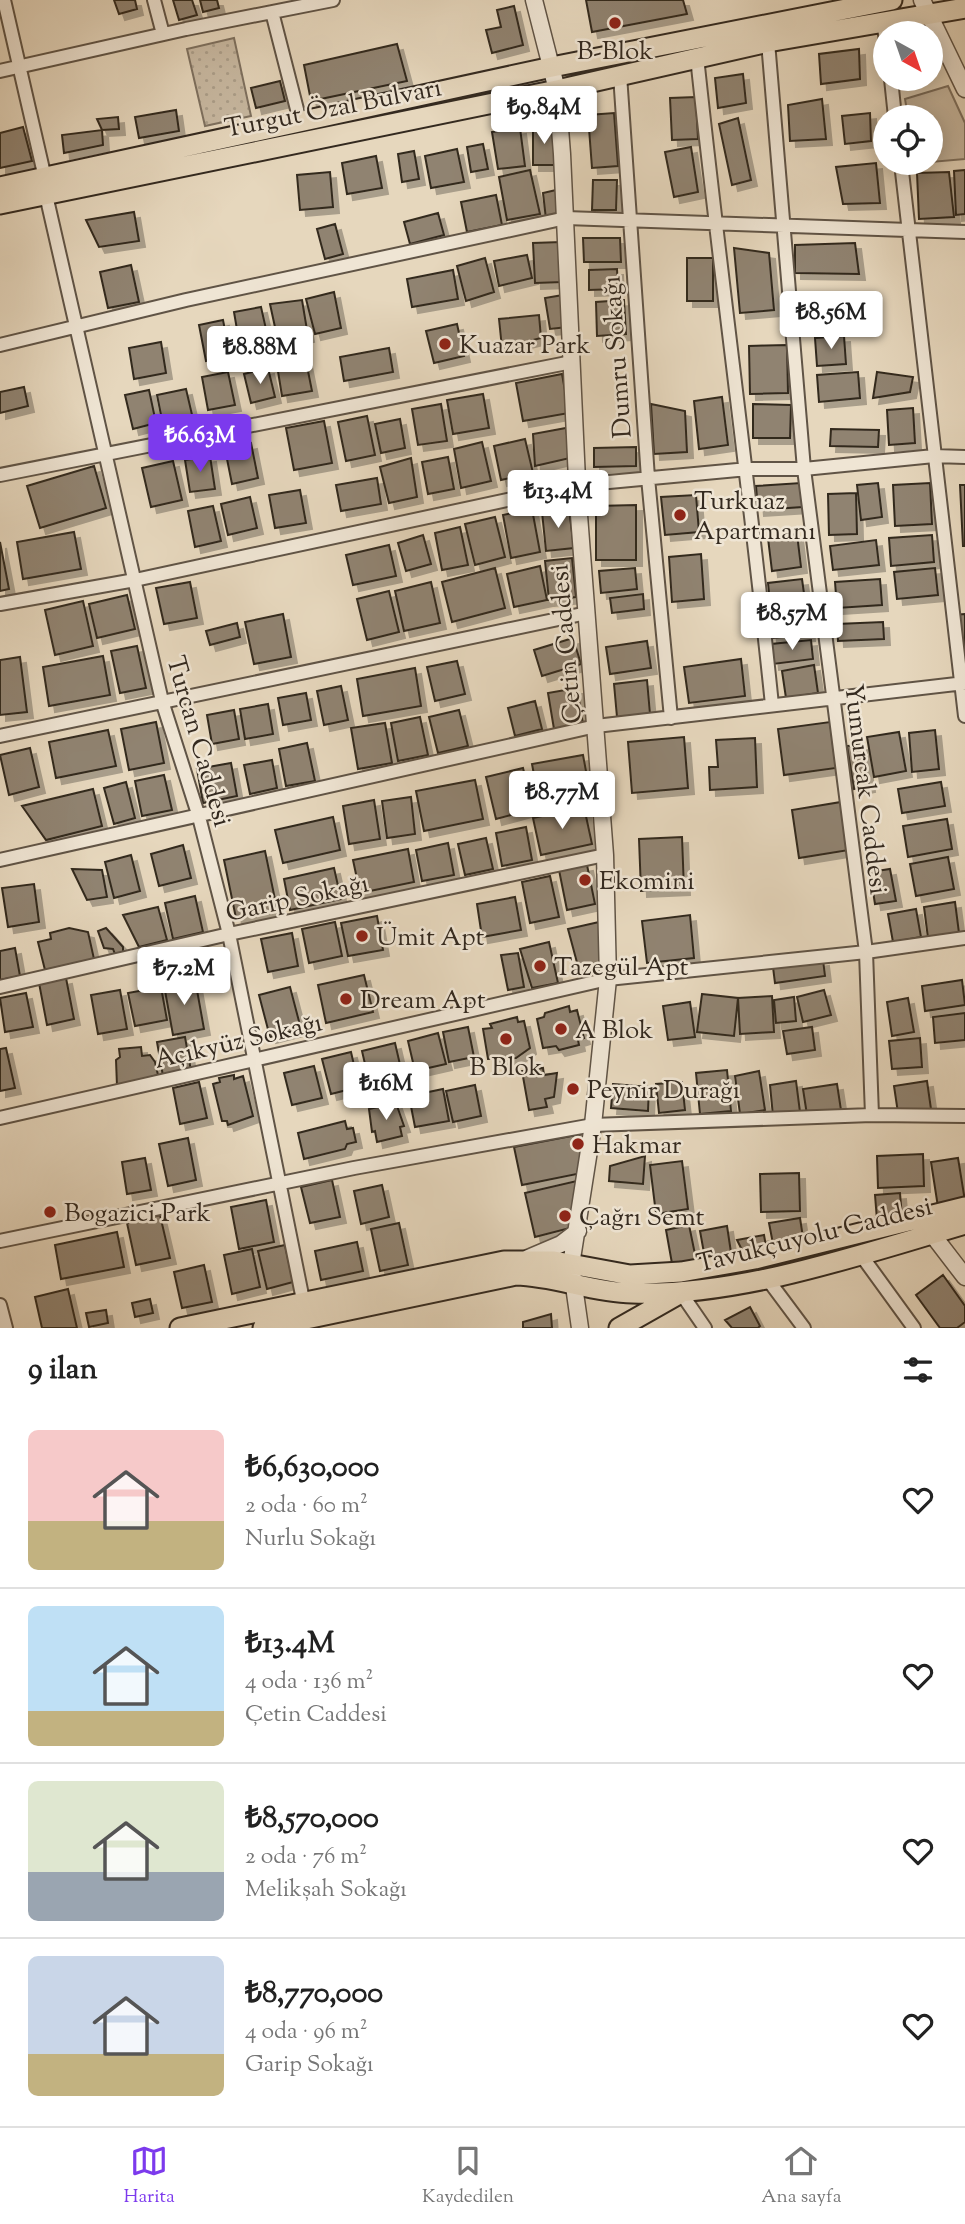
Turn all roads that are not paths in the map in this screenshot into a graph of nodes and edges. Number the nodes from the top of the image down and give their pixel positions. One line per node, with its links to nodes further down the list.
1 (4, 0): 14 (street, Turcan Caddesi)
2 (154, 0): 11 (street)
3 (333, 0): 8 (street)
4 (534, 0): 15 (street, Çetin Caddesi)
5 (892, 0): 15 (main road, Turgut Özal Bulvarı)
6 (926, 7): 7 (main road, Turgut Özal Bulvarı); 9 (main road, Turgut Özal Bulvarı); 18 (street)
7 (965, 8)
8 (272, 12): 11 (street); 20 (street)
9 (902, 21)
10 (873, 32): 12 (main road, Turgut Özal Bulvarı)
11 (163, 34): 14 (street)
12 (768, 42): 13 (main road, Turgut Özal Bulvarı); 28 (street, Yumurcak Caddesi)
13 (697, 57): 17 (main road, Turgut Özal Bulvarı); 27 (street)
14 (20, 66): 16 (street); 22 (street, Turcan Caddesi)
15 (552, 66): 19 (street, Çetin Caddesi); 20 (main road, Turgut Özal Bulvarı)
16 (0, 71)
17 (620, 75): 19 (main road, Turgut Özal Bulvarı); 26 (street, Dumru Sokağı)
18 (965, 89)
19 (556, 90): 22 (main road, Turgut Özal Bulvarı); 25 (street, Çetin Caddesi)
20 (300, 121): 22 (main road, Turgut Özal Bulvarı)
21 (902, 175): 29 (street)
22 (46, 186): 23 (main road, Turgut Özal Bulvarı); 24 (main road, Turgut Özal Bulvarı); 31 (street, Turcan Caddesi)
23 (0, 187)
24 (0, 204)
25 (566, 218): 26 (street); 31 (street); 33 (street, Çetin Caddesi)
26 (628, 220): 27 (street); 40 (street, Dumru Sokağı)
27 (715, 225): 28 (street); 37 (street)
28 (786, 228): 29 (street); 38 (street, Yumurcak Caddesi)
29 (909, 230): 30 (street); 35 (street)
30 (965, 232)
31 (77, 326): 32 (street); 34 (street, Turcan Caddesi)
32 (0, 345)
33 (572, 362): 34 (street); 41 (street, Çetin Caddesi)
34 (108, 453): 39 (street); 42 (street, Turcan Caddesi)
35 (934, 456): 36 (street); 38 (street); 45 (street)
36 (965, 457)
37 (748, 469): 38 (street); 40 (street); 48 (street)
38 (804, 470): 46 (street, Yumurcak Caddesi)
39 (0, 475)
40 (648, 478): 41 (street); 50 (street, Dumru Sokağı)
41 (577, 485): 42 (street); 44 (street, Çetin Caddesi)
42 (135, 580): 43 (street); 47 (street, Turcan Caddesi)
43 (0, 604)
44 (587, 613): 47 (street); 51 (street, Çetin Caddesi)
45 (963, 684): 46 (street); 49 (street)
46 (832, 698): 48 (street); 58 (street, Yumurcak Caddesi)
47 (162, 701): 52 (street); 53 (street, Turcan Caddesi)
48 (772, 705): 50 (street)
49 (965, 716)
50 (671, 718): 51 (street)
51 (596, 726): 53 (street); 54 (street, Çetin Caddesi)
52 (0, 736)
53 (199, 817): 55 (street); 56 (street, Turcan Caddesi)
54 (605, 855): 56 (street, Garip Sokağı); 59 (street, Çetin Caddesi)
55 (0, 860)
56 (229, 934): 60 (street, Garip Sokağı); 61 (street, Turcan Caddesi)
57 (965, 938): 58 (street, Açıkyüz Sokağı)
58 (866, 952): 59 (street, Açıkyüz Sokağı); 62 (street, Yumurcak Caddesi)
59 (608, 979): 61 (street, Açıkyüz Sokağı); 65 (street, Çetin Caddesi)
60 (0, 987)
61 (255, 1060): 64 (street, Açıkyüz Sokağı); 66 (street, Turcan Caddesi)
62 (872, 1115): 63 (street); 65 (street)
63 (965, 1116)
64 (0, 1118)
65 (593, 1125): 66 (street); 69 (street, Çetin Caddesi)
66 (281, 1183): 71 (street); 80 (street, Turcan Caddesi)
67 (965, 1207): 74 (main road)
68 (965, 1224): 70 (main road, Tavukçuyolu Caddesi)
69 (578, 1231): 73 (street); 74 (street, Çetin Caddesi)
70 (932, 1234): 72 (main road, Tavukçuyolu Caddesi); 76 (street)
71 (0, 1241)
72 (861, 1255): 75 (main road, Tavukçuyolu Caddesi); 88 (street)
73 (525, 1259): 74 (main road); 80 (main road)
74 (571, 1265): 77 (street, Çetin Caddesi)
75 (766, 1277): 78 (main road, Tavukçuyolu Caddesi); 87 (street)
76 (965, 1277)
77 (572, 1285): 78 (main road, Tavukçuyolu Caddesi); 80 (main road, Tavukçuyolu Caddesi); 84 (street, Çetin Caddesi)
78 (681, 1293): 85 (main road); 86 (street)
79 (0, 1305): 81 (street)
80 (307, 1315): 82 (main road, Tavukçuyolu Caddesi); 83 (main road, Tavukçuyolu Caddesi)
81 (6, 1328)
82 (180, 1328)
83 (262, 1328)
84 (580, 1328)
85 (619, 1328)
86 (705, 1328)
87 (804, 1328)
88 (914, 1328)

